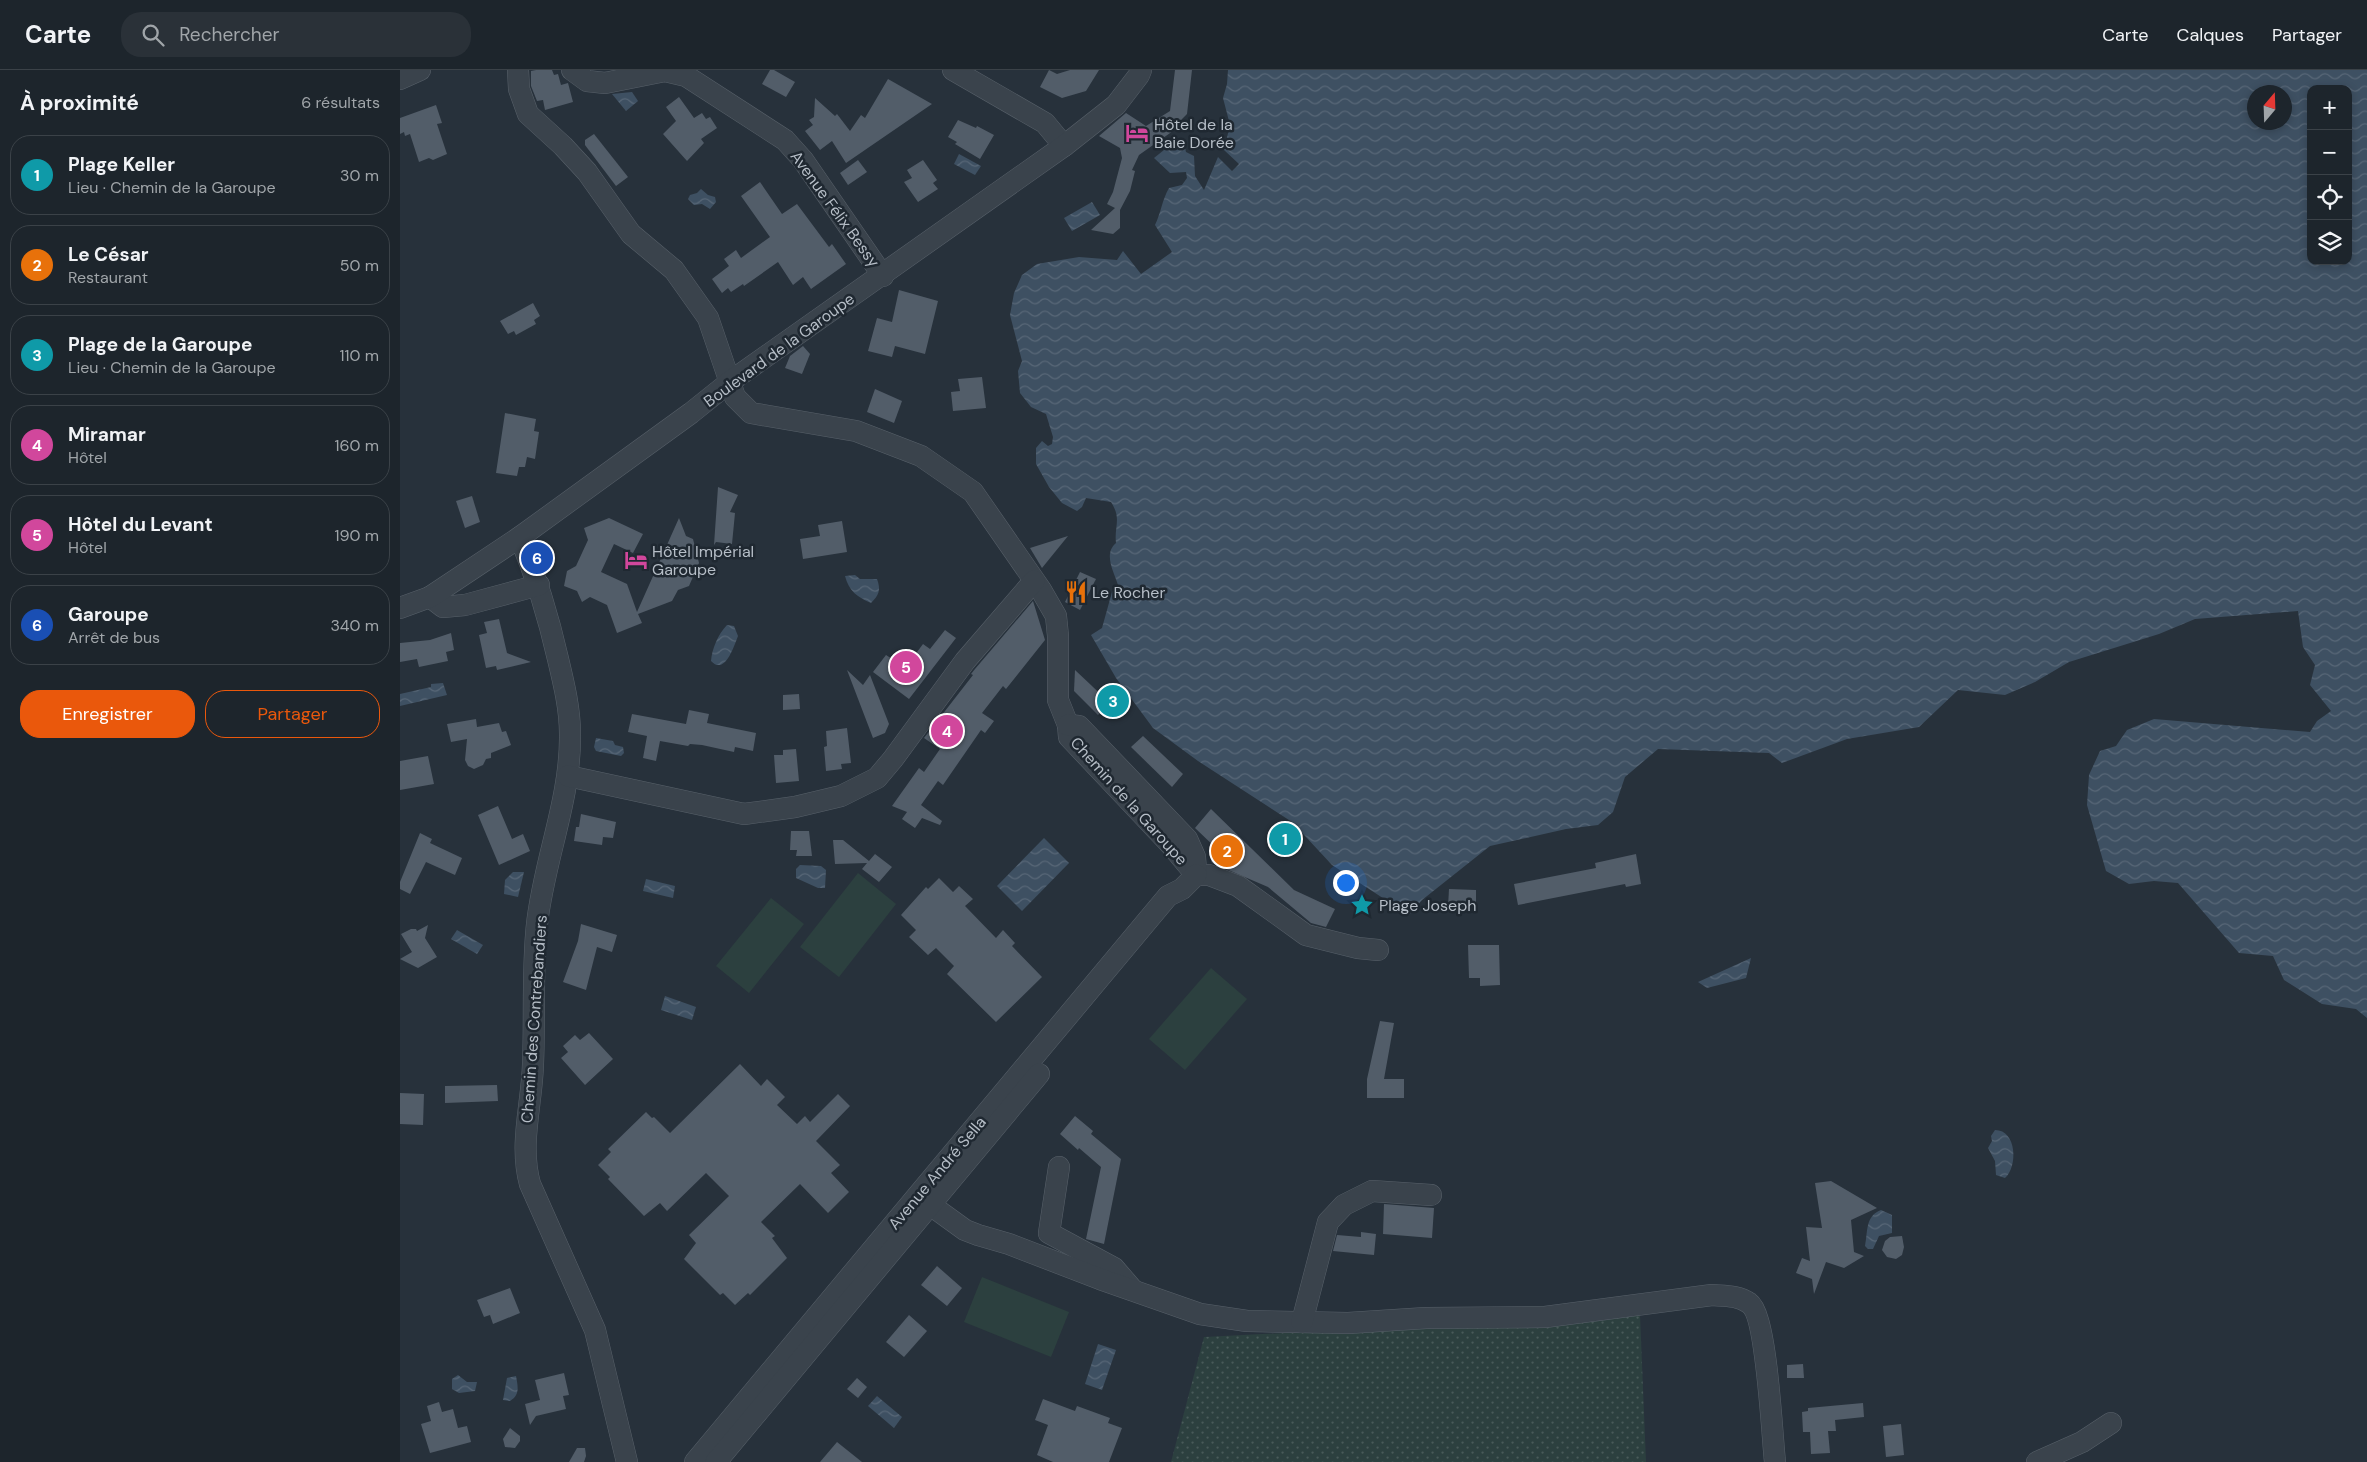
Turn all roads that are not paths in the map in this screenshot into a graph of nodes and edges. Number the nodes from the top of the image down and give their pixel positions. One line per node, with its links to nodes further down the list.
1 (420, 70): 6 (street)
2 (518, 70): 9 (street, Chemin de la Garoupe)
3 (572, 70): 8 (street, Avenue Félix Bessy)
4 (953, 70): 7 (street)
5 (1141, 70): 7 (street, Boulevard de la Garoupe)
6 (400, 79)
7 (1064, 146): 8 (street, Boulevard de la Garoupe)
8 (883, 276): 9 (street, Boulevard de la Garoupe)
9 (731, 381): 10 (street, Boulevard de la Garoupe); 11 (street, Chemin de la Garoupe)
10 (520, 537): 12 (street, Chemin des Contrebandiers); 13 (street, Boulevard de la Garoupe)
11 (1034, 581): 15 (street); 16 (street, Chemin de la Garoupe)
12 (539, 585): 13 (street); 15 (street, Chemin des Contrebandiers)
13 (430, 597): 14 (street, Boulevard de la Garoupe)
14 (400, 608)
15 (568, 776): 24 (street, Chemin des Contrebandiers)
16 (1189, 882): 17 (street, Chemin de la Garoupe); 20 (street, Avenue André Sella)
17 (1378, 950)
18 (1059, 1167): 21 (street)
19 (1431, 1195): 22 (street)
20 (924, 1201): 21 (street); 25 (street, Avenue André Sella); 26 (street, Avenue André Sella)
21 (1135, 1292): 22 (street)
22 (1302, 1322): 27 (street)
23 (2111, 1423): 28 (street)
24 (627, 1462)
25 (695, 1462)
26 (716, 1462)
27 (1775, 1462)
28 (2037, 1462)

